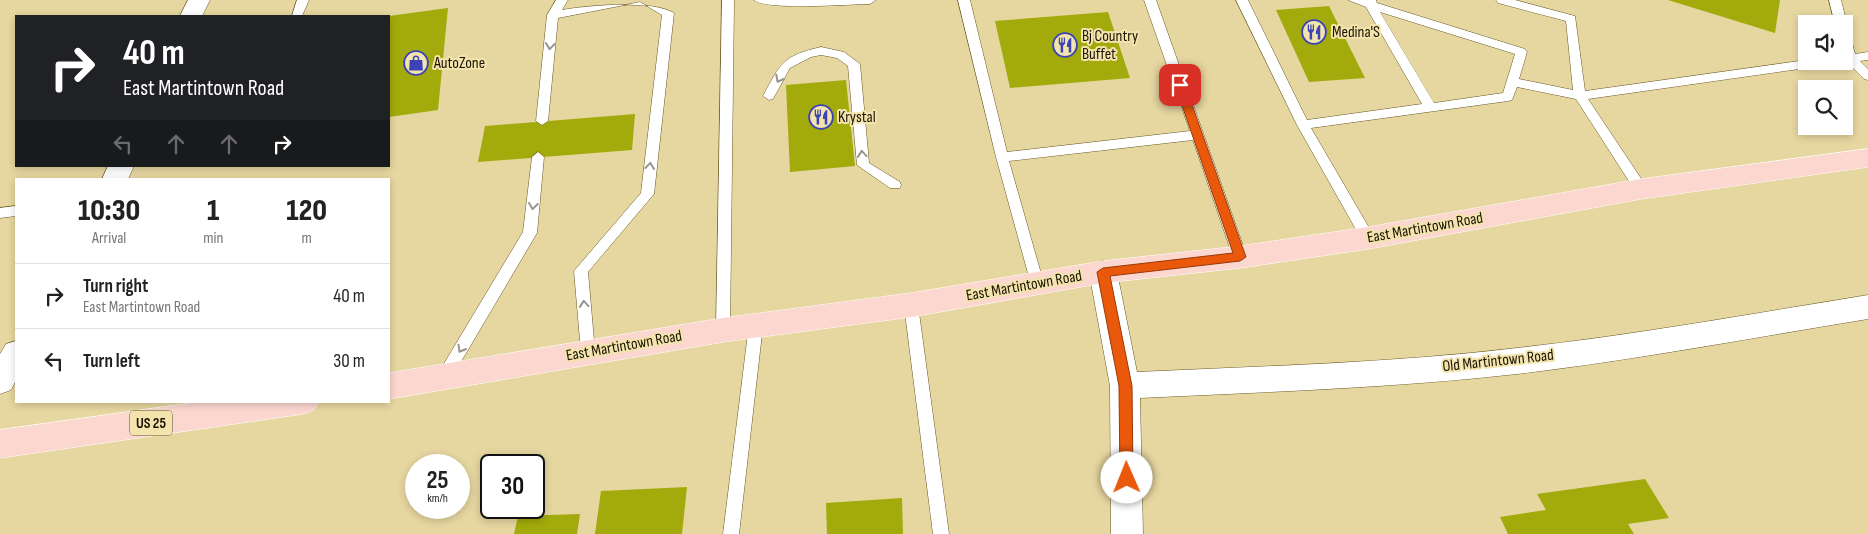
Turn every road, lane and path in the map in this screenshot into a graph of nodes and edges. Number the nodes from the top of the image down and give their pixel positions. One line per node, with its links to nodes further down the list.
1 (199, 0): 16 (street)
2 (303, 0): 17 (lane)
3 (562, 0): 18 (lane)
4 (636, 0): 18 (lane)
5 (645, 0): 47 (lane, one-way to 5)
6 (728, 0): 46 (lane)
7 (760, 0): 8 (lane)
8 (870, 0)
9 (964, 0): 33 (lane)
10 (1150, 0): 31 (lane)
11 (1242, 0): 30 (lane)
12 (1354, 0): 15 (lane)
13 (1502, 0): 27 (lane)
14 (1835, 0): 19 (lane)
15 (1372, 3): 25 (lane); 28 (lane)
16 (192, 15)
17 (297, 15)
18 (553, 15): 29 (lane, one-way to 29)
19 (1839, 15)
20 (1868, 56): 21 (lane)
21 (1853, 57)
22 (1853, 63): 24 (lane)
23 (1798, 65): 27 (lane)
24 (1868, 76)
25 (1512, 82): 27 (lane); 28 (lane)
26 (769, 96): 35 (lane, one-way to 26)
27 (1580, 96): 36 (lane)
28 (1430, 107): 30 (lane)
29 (542, 121)
30 (1303, 124): 39 (lane)
31 (1198, 136): 33 (lane); 40 (lane)
32 (538, 157): 49 (lane, one-way to 49)
33 (1002, 157): 42 (lane)
34 (1868, 158): 36 (main road, East Martintown Road)
35 (895, 185)
36 (1641, 189): 39 (main road, East Martintown Road)
37 (15, 211): 38 (lane)
38 (0, 213)
39 (1368, 238): 40 (main road, East Martintown Road)
40 (1240, 257): 41 (main road, East Martintown Road)
41 (1103, 272): 42 (main road, East Martintown Road); 52 (street)
42 (1037, 284): 43 (main road, East Martintown Road)
43 (911, 305): 45 (main road, East Martintown Road); 56 (lane)
44 (1868, 307): 52 (street, Old Martintown Road)
45 (756, 325): 46 (main road, East Martintown Road); 55 (lane)
46 (722, 330): 47 (main road, East Martintown Road)
47 (588, 352): 49 (main road, East Martintown Road)
48 (15, 355): 50 (street)
49 (444, 377): 51 (main road, East Martintown Road)
50 (0, 381)
51 (390, 386)
52 (1126, 386): 57 (street)
53 (288, 403): 54 (main road, US 25)
54 (0, 444)
55 (731, 534)
56 (941, 534)
57 (1127, 534)

